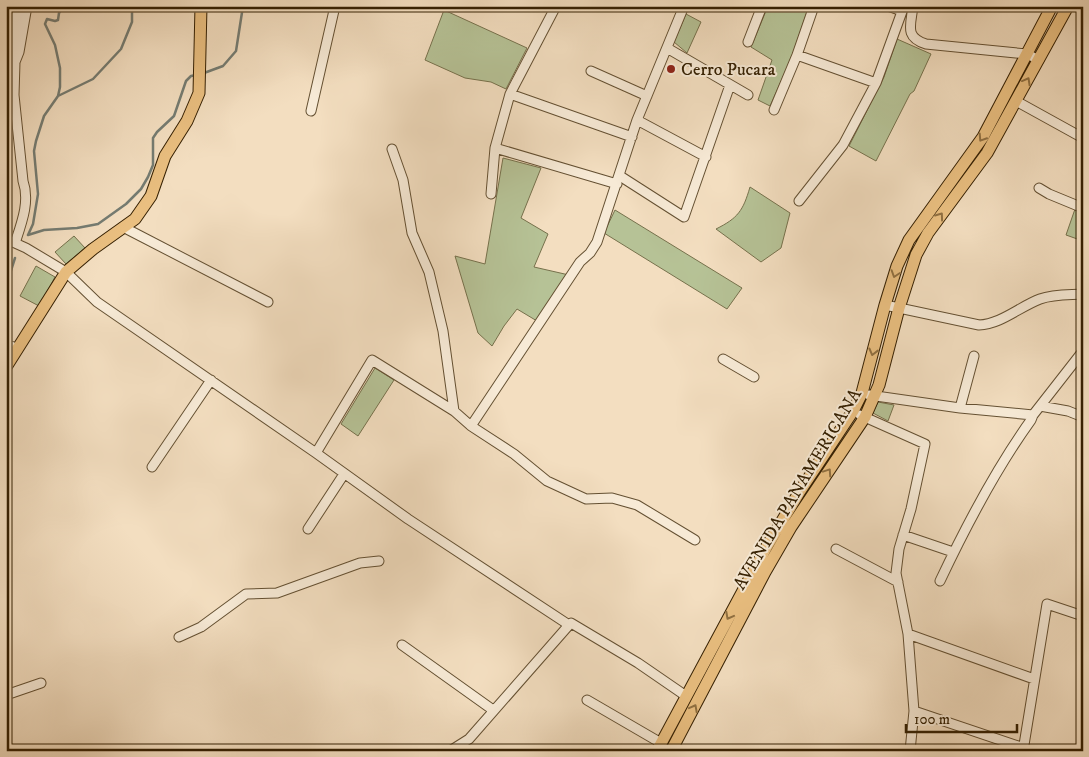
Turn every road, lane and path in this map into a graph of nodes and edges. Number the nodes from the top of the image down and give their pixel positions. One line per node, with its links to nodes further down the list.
1 (18, 6): 21 (street)
2 (27, 6): 21 (street)
3 (201, 6): 43 (main road)
4 (335, 6): 31 (street)
5 (556, 6): 25 (street)
6 (762, 6): 16 (street)
7 (814, 6): 19 (street)
8 (888, 6): 13 (street)
9 (913, 6): 18 (street)
10 (1052, 6): 14 (main road, AVENIDA PANAMERICANA)
11 (1068, 6): 15 (main road, AVENIDA PANAMERICANA)
12 (680, 8): 17 (street)
13 (903, 9): 23 (street)
14 (1041, 27): 15 (street); 18 (main road, AVENIDA PANAMERICANA)
15 (1054, 34): 20 (main road, AVENIDA PANAMERICANA)
16 (748, 42)
17 (667, 48): 24 (street); 28 (street)
18 (1027, 54): 20 (street); 49 (main road, AVENIDA PANAMERICANA, one-way to 49)
19 (797, 55): 23 (street); 30 (street)
20 (1039, 60): 29 (main road, AVENIDA PANAMERICANA, one-way to 20)
21 (15, 62): 26 (street)
22 (591, 71): 28 (street)
23 (876, 83): 41 (street)
24 (730, 85): 27 (street); 37 (street)
25 (510, 94): 33 (street); 35 (street)
26 (10, 95): 45 (street)
27 (748, 95)
28 (647, 96): 32 (street)
29 (1016, 101): 34 (street); 50 (main road, AVENIDA PANAMERICANA, one-way to 29)
30 (774, 110)
31 (311, 111)
32 (637, 120): 33 (street); 37 (street)
33 (632, 137): 38 (street)
34 (1083, 138)
35 (495, 148): 38 (street); 40 (street)
36 (392, 149): 62 (street)
37 (706, 157): 38 (street)
38 (618, 180): 67 (street)
39 (1040, 188): 42 (street)
40 (491, 194)
41 (799, 201)
42 (1083, 208)
43 (123, 227): 46 (main road); 48 (street)
44 (6, 239): 45 (street)
45 (15, 242): 46 (street)
46 (66, 272): 51 (main road); 57 (street)
47 (1083, 294): 50 (street)
48 (268, 302)
49 (885, 305): 50 (street); 58 (main road, AVENIDA PANAMERICANA, one-way to 58)
50 (899, 308): 59 (main road, AVENIDA PANAMERICANA)
51 (11, 346): 55 (main road)
52 (1083, 351): 60 (street)
53 (974, 356): 61 (street)
54 (723, 359): 56 (street)
55 (6, 368)
56 (754, 376)
57 (211, 380): 68 (street); 69 (street)
58 (862, 393): 59 (street); 63 (main road, AVENIDA PANAMERICANA)
59 (874, 397): 61 (street); 65 (main road, AVENIDA PANAMERICANA)
60 (1040, 406): 64 (street); 66 (street)
61 (960, 408): 64 (street)
62 (454, 411): 67 (street); 68 (street)
63 (853, 411): 65 (street); 87 (main road, AVENIDA PANAMERICANA, one-way to 87)
64 (1032, 415): 75 (street)
65 (865, 417): 72 (street); 94 (main road, AVENIDA PANAMERICANA, one-way to 65)
66 (1083, 417)
67 (471, 426): 73 (street)
68 (316, 453): 70 (street)
69 (152, 467)
70 (344, 474): 71 (street); 89 (street)
71 (308, 528)
72 (903, 535): 75 (street); 78 (street)
73 (695, 540)
74 (836, 549): 78 (street)
75 (953, 552): 77 (street)
76 (379, 561): 82 (street)
77 (940, 581)
78 (898, 582): 81 (street)
79 (1083, 616): 84 (street)
80 (571, 623): 87 (street)
81 (908, 634): 84 (street); 90 (street)
82 (179, 637)
83 (402, 645): 89 (street)
84 (1034, 679): 92 (street)
85 (41, 683): 86 (street)
86 (6, 695)
87 (686, 696): 91 (main road, AVENIDA PANAMERICANA)
88 (587, 700): 91 (street)
89 (493, 710): 93 (street)
90 (914, 711): 92 (street); 95 (street)
91 (659, 747)
92 (1024, 749)
93 (456, 750)
94 (671, 751)
95 (910, 751)

